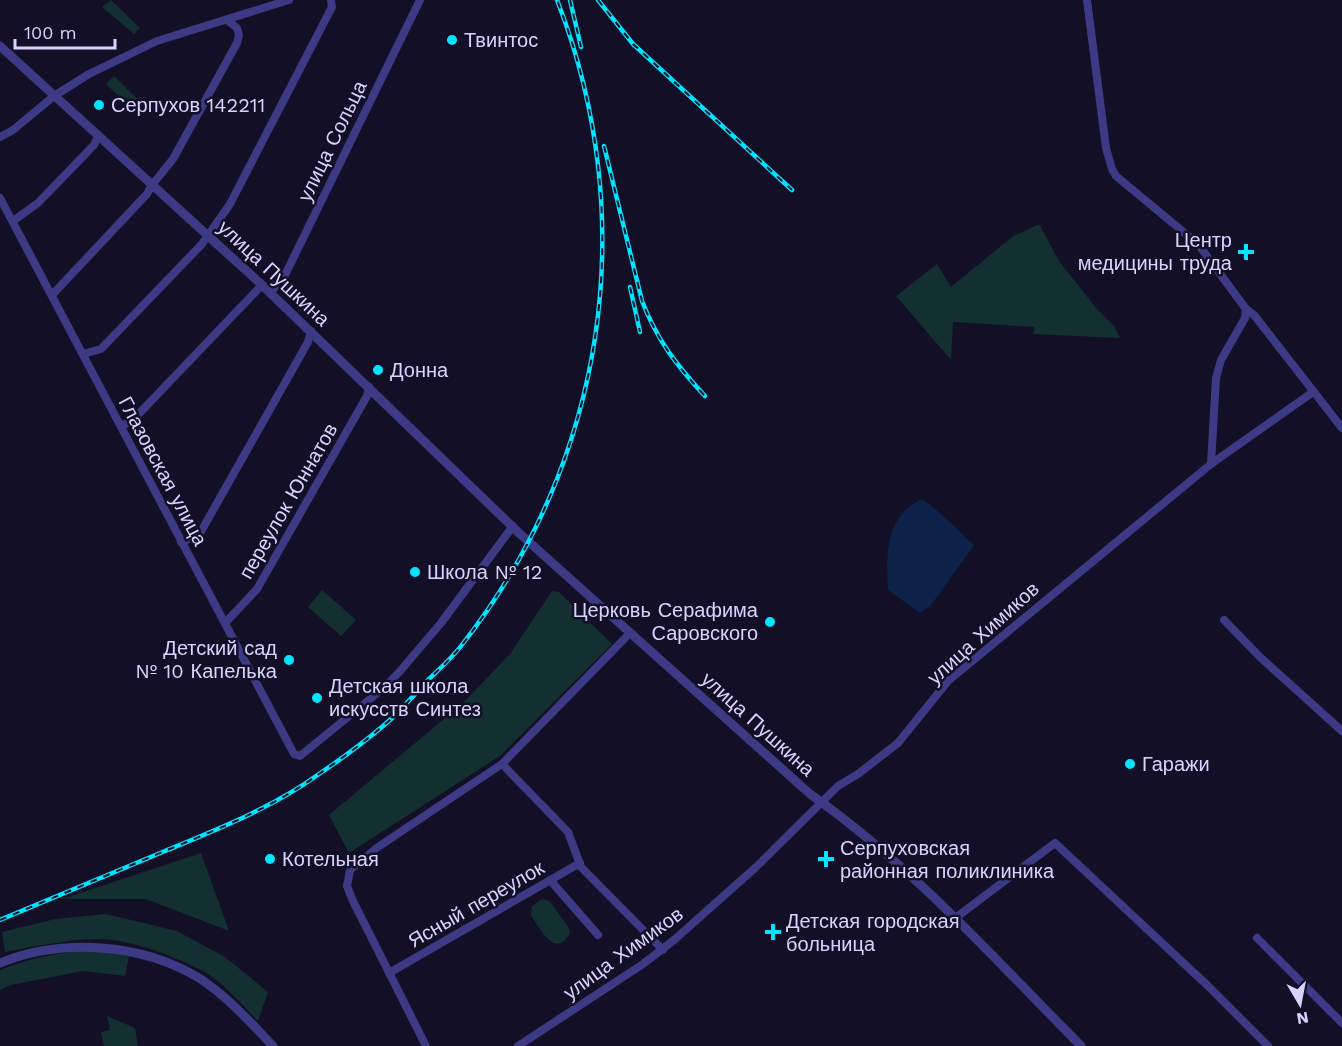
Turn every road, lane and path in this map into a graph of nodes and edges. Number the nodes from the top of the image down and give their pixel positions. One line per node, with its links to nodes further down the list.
1 (289, 0): 5 (street)
2 (331, 0): 13 (street)
3 (420, 0): 15 (street, улица Сольца)
4 (1087, 0): 17 (street)
5 (227, 20): 7 (street); 10 (street)
6 (0, 45): 7 (street, улица Пушкина)
7 (54, 96): 8 (street, улица Пушкина); 9 (street)
8 (98, 136): 10 (street, улица Пушкина); 12 (street)
9 (0, 137)
10 (152, 185): 13 (street, улица Пушкина); 16 (street)
11 (0, 198): 12 (street, Глазовская улица)
12 (13, 221): 16 (street, Глазовская улица)
13 (207, 235): 14 (street, улица Пушкина); 19 (street)
14 (262, 285): 15 (street, улица Пушкина); 22 (street)
15 (270, 293): 18 (street, улица Пушкина)
16 (52, 295): 19 (street, Глазовская улица)
17 (1246, 309): 21 (street); 24 (street)
18 (311, 331): 20 (street, улица Пушкина); 26 (street)
19 (83, 354): 22 (street, Глазовская улица)
20 (369, 387): 25 (street, улица Пушкина); 28 (street, переулок Юннатов)
21 (1313, 392): 23 (street); 24 (street, улица Химиков)
22 (121, 426): 26 (street, Глазовская улица)
23 (1342, 428)
24 (1211, 464): 32 (street, улица Химиков)
25 (516, 530): 28 (street, Глазовская улица); 29 (street, улица Пушкина)
26 (181, 542): 28 (street, Глазовская улица)
27 (1224, 620): 30 (street)
28 (225, 623)
29 (629, 633): 31 (street); 32 (street, улица Пушкина)
30 (1342, 731)
31 (502, 764): 33 (street); 40 (street)
32 (822, 802): 35 (street, улица Пушкина); 38 (street, улица Химиков)
33 (580, 863): 34 (street, Ясный переулок); 38 (street)
34 (550, 880): 36 (street); 40 (street, Ясный переулок)
35 (954, 919): 45 (street, улица Пушкина); 46 (street)
36 (598, 935)
37 (1257, 938): 41 (street)
38 (663, 950): 44 (street, улица Химиков)
39 (0, 963): 42 (street)
40 (389, 973): 43 (street)
41 (1342, 1023)
42 (273, 1046)
43 (426, 1046)
44 (518, 1046)
45 (1081, 1046)
46 (1268, 1046)

